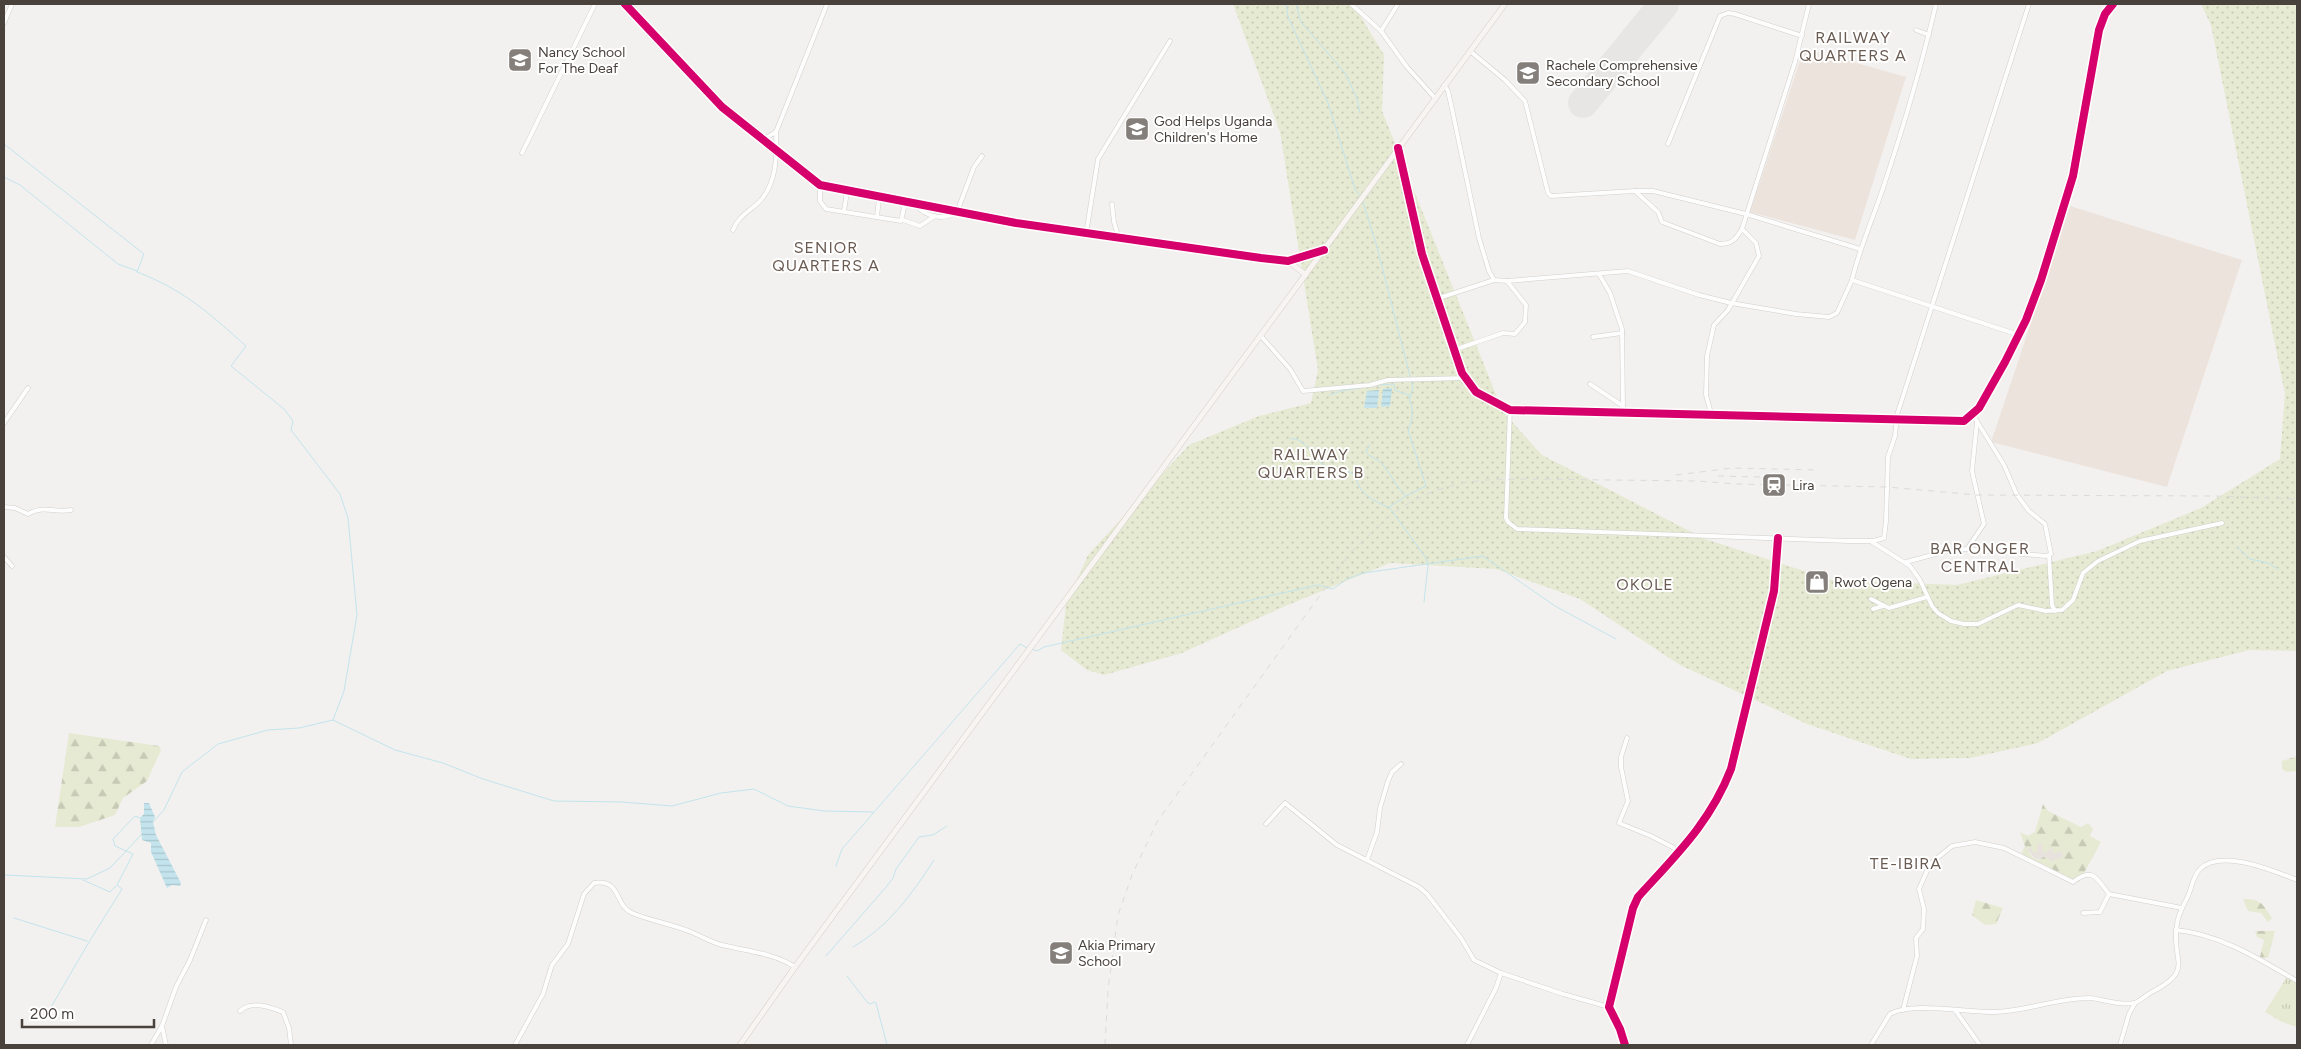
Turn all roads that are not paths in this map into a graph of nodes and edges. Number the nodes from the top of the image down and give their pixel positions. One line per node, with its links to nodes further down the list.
1 (12, 4): 12 (street)
2 (595, 4): 25 (street)
3 (625, 4): 22 (main road)
4 (827, 4): 21 (street)
5 (1351, 4): 13 (street)
6 (1398, 4): 13 (street)
7 (1505, 4): 18 (main road)
8 (1809, 4): 16 (street)
9 (1936, 4): 15 (street)
10 (2029, 4): 55 (street)
11 (2113, 4): 58 (street)
12 (4, 22)
13 (1380, 30): 20 (street)
14 (1916, 30): 15 (street)
15 (1929, 35): 45 (street)
16 (1802, 36): 23 (street); 37 (street)
17 (1170, 41): 43 (street)
18 (1470, 51): 19 (main road); 29 (street)
19 (1444, 85): 20 (main road); 50 (street)
20 (1435, 98): 24 (main road)
21 (776, 132): 22 (street); 26 (street)
22 (762, 140): 26 (main road)
23 (1668, 144)
24 (1398, 148): 46 (main road); 53 (street)
25 (522, 153)
26 (778, 153): 28 (main road); 42 (street)
27 (982, 156): 36 (street)
28 (820, 185): 30 (main road); 35 (street)
29 (1635, 190): 37 (street); 41 (street)
30 (847, 192): 31 (main road); 35 (street)
31 (879, 198): 32 (main road); 39 (street)
32 (905, 203): 34 (main road); 40 (street)
33 (1112, 204): 44 (street)
34 (916, 205): 36 (main road); 38 (street)
35 (844, 211): 39 (street)
36 (957, 212): 38 (street); 43 (main road)
37 (1746, 214): 41 (street); 45 (street)
38 (936, 216): 40 (street)
39 (877, 217): 40 (street)
40 (903, 220)
41 (1742, 228): 54 (street)
42 (733, 230)
43 (1086, 234): 44 (main road)
44 (1119, 239): 47 (main road)
45 (1860, 249): 51 (street)
46 (1324, 250): 47 (main road); 49 (main road)
47 (1288, 261): 49 (main road)
48 (1599, 274): 52 (street); 54 (street); 56 (street)
49 (1306, 275): 57 (main road)
50 (1494, 280): 52 (street); 53 (street)
51 (1852, 280): 54 (street); 55 (street)
52 (1507, 281): 60 (street)
53 (1436, 299): 60 (street)
54 (1731, 303): 68 (street)
55 (1932, 306): 58 (street); 69 (street)
56 (1622, 333): 59 (street); 64 (street)
57 (1260, 335): 61 (street); 100 (main road)
58 (2019, 335): 67 (street)
59 (1593, 337)
60 (1454, 350): 61 (street)
61 (1465, 378): 65 (street)
62 (1590, 384): 64 (street)
63 (28, 388): 71 (street)
64 (1622, 406): 66 (street)
65 (1510, 410): 66 (street); 75 (street)
66 (1627, 415): 68 (street)
67 (1973, 415): 69 (street); 70 (street)
68 (1712, 416): 69 (street)
69 (1897, 421): 76 (street)
70 (1977, 422): 77 (street); 78 (street)
71 (4, 423)
72 (4, 507): 73 (street)
73 (71, 510)
74 (2222, 523): 88 (street)
75 (1778, 538): 76 (street); 92 (street)
76 (1867, 541): 80 (street)
77 (1967, 550): 78 (street); 80 (street)
78 (2049, 556): 84 (street)
79 (4, 557): 81 (street)
80 (1906, 562): 82 (street)
81 (12, 566)
82 (1927, 597): 85 (street); 87 (street)
83 (1871, 599): 85 (street)
84 (2052, 605): 87 (street); 88 (street)
85 (1883, 606): 86 (street)
86 (1873, 609)
87 (2046, 611): 88 (street)
88 (2055, 611)
89 (1627, 738): 92 (street)
90 (1401, 764): 93 (street)
91 (1266, 824): 93 (street)
92 (1680, 851): 104 (street)
93 (1367, 860): 101 (street)
94 (2297, 880): 96 (street)
95 (2109, 894): 96 (street); 97 (street); 105 (street)
96 (2182, 908): 99 (street)
97 (2083, 913)
98 (206, 920): 108 (street)
99 (2176, 930): 102 (street); 103 (street)
100 (795, 967): 112 (street); 113 (main road)
101 (1501, 973): 104 (street); 114 (street)
102 (2297, 982)
103 (2135, 1003): 106 (street); 118 (street)
104 (1609, 1007): 115 (street)
105 (1904, 1010): 106 (street); 116 (street)
106 (1955, 1010): 117 (street)
107 (240, 1012): 111 (street)
108 (162, 1026): 109 (street); 110 (street)
109 (151, 1045)
110 (166, 1045)
111 (291, 1045)
112 (515, 1045)
113 (740, 1045)
114 (1467, 1045)
115 (1625, 1045)
116 (1871, 1045)
117 (1980, 1045)
118 (2120, 1045)

